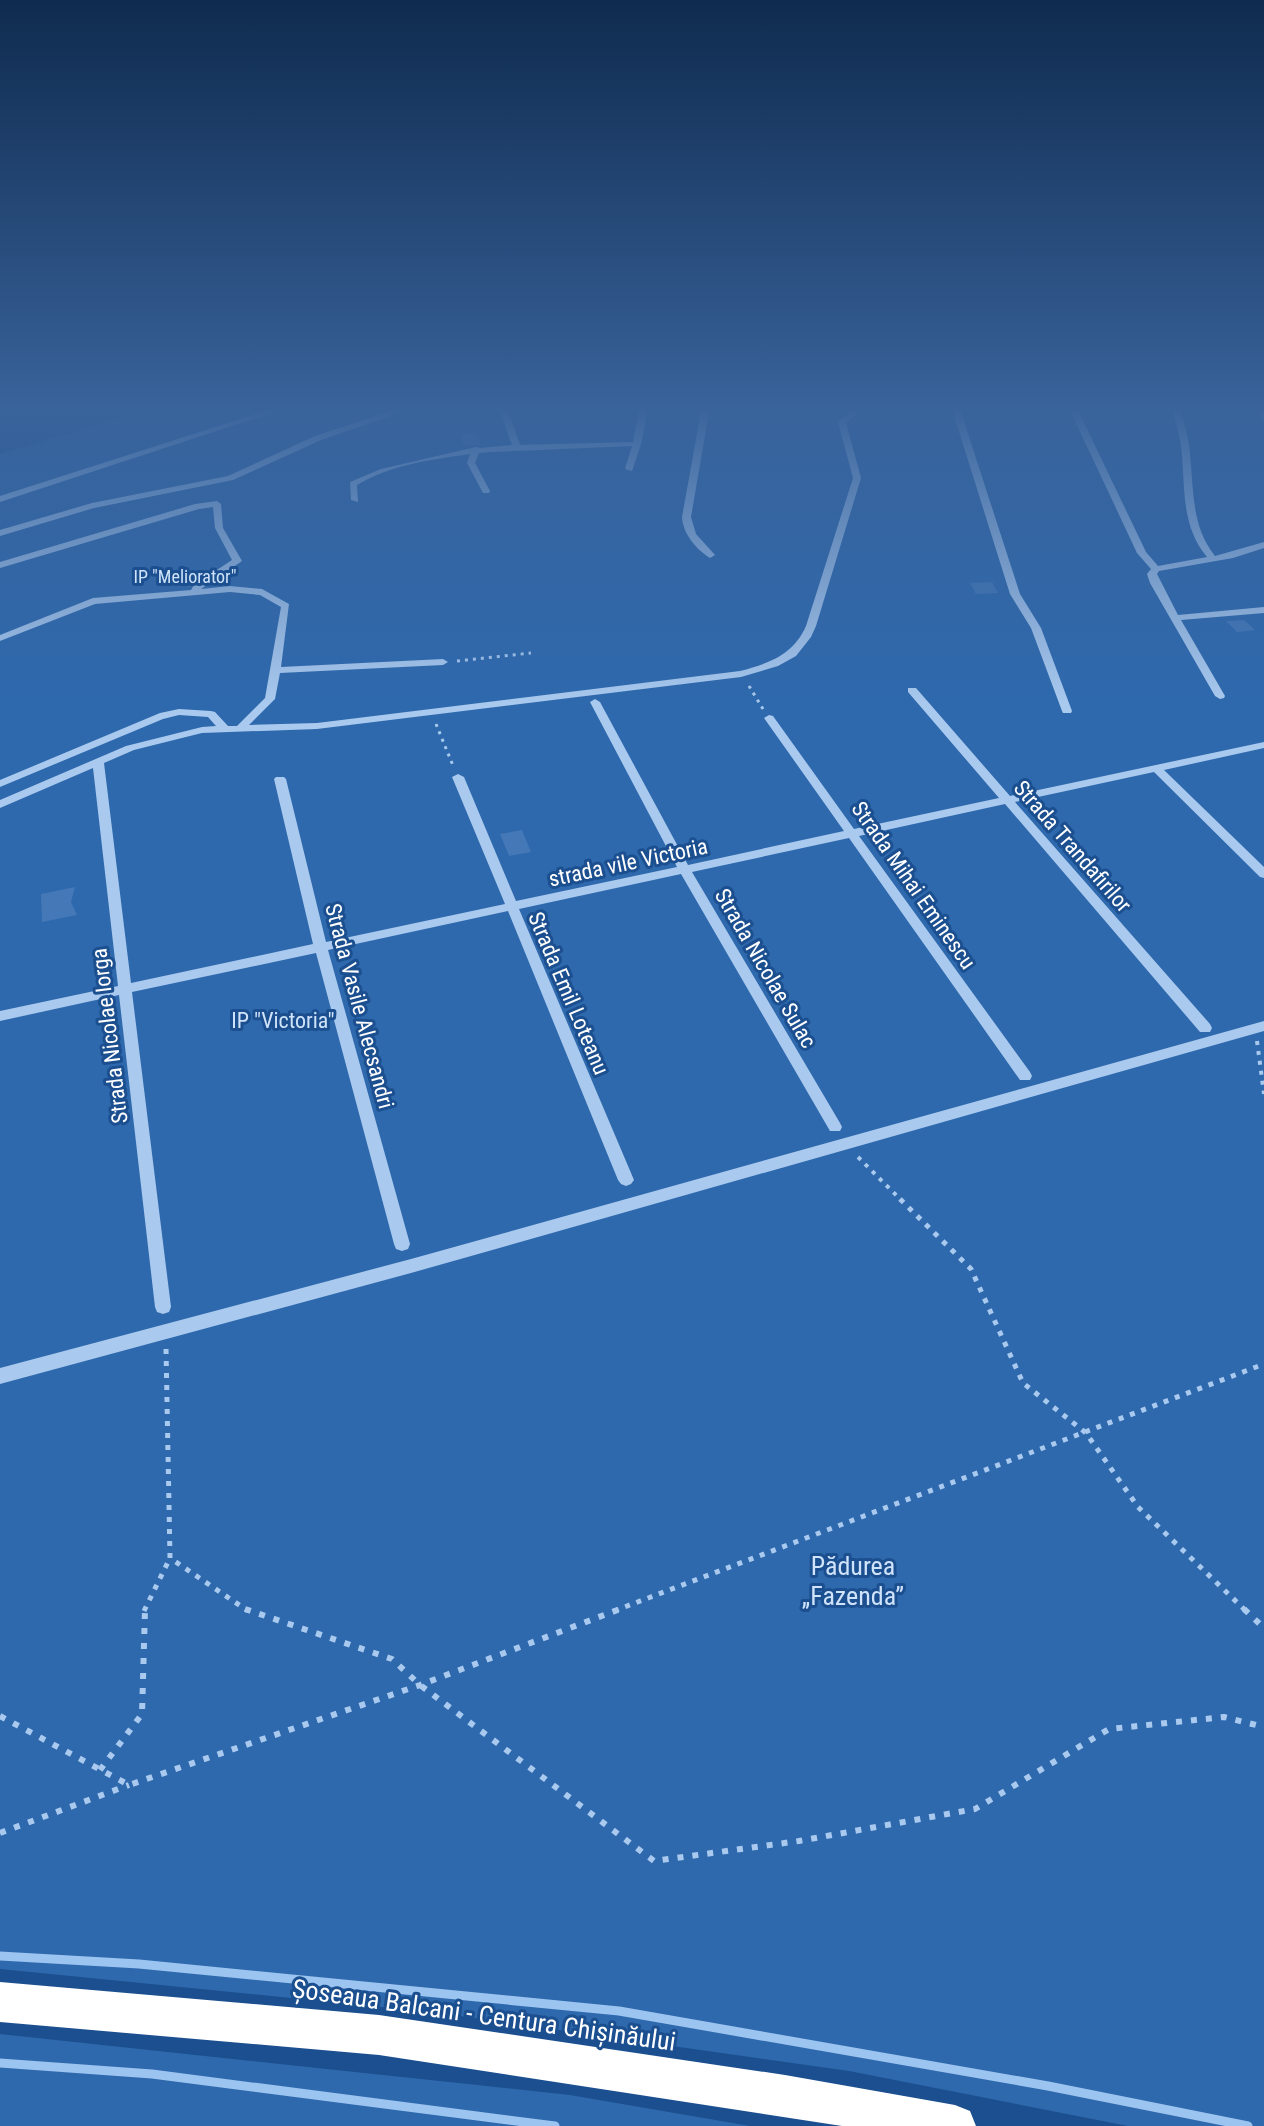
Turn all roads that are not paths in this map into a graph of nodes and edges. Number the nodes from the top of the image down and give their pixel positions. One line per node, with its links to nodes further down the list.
1 (96, 505): 9 (street)
2 (205, 505): 13 (street)
3 (217, 505): 15 (street)
4 (685, 505): 11 (street)
5 (848, 505): 26 (street)
6 (987, 505): 24 (street)
7 (1119, 505): 14 (street)
8 (1191, 505): 12 (street)
9 (0, 533)
10 (1264, 545): 12 (street)
11 (710, 555)
12 (1213, 559): 14 (street)
13 (0, 565)
14 (1156, 569): 17 (street)
15 (194, 593): 18 (street); 20 (street)
16 (1264, 610): 17 (street)
17 (1175, 618): 22 (street)
18 (0, 638)
19 (443, 662): 20 (street)
20 (275, 670): 26 (street)
21 (912, 690): 34 (street, Strada Trandafirilor)
22 (1220, 696)
23 (595, 702): 37 (street, Strada Nicolae Sulac)
24 (1067, 711)
25 (769, 718): 36 (street, Strada Mihai Eminescu)
26 (241, 727): 27 (street)
27 (224, 728): 29 (street); 33 (street)
28 (1264, 745): 30 (street, strada vile Victoria)
29 (98, 761): 35 (street); 41 (street, Strada Nicolae Iorga)
30 (1157, 769): 34 (street, strada vile Victoria); 38 (street)
31 (458, 777): 39 (street, Strada Emil Loteanu)
32 (280, 779): 40 (street, Strada Vasile Alecsandri)
33 (0, 784)
34 (1007, 801): 36 (street, strada vile Victoria); 43 (street, Strada Trandafirilor)
35 (0, 804)
36 (854, 835): 37 (street, strada vile Victoria); 45 (street, Strada Mihai Eminescu)
37 (685, 871): 39 (street, strada vile Victoria); 46 (street, Strada Nicolae Sulac)
38 (1264, 874)
39 (510, 907): 40 (street, strada vile Victoria); 47 (street, Strada Emil Loteanu)
40 (321, 949): 41 (street, strada vile Victoria); 48 (street, Strada Vasile Alecsandri)
41 (126, 988): 42 (street, strada vile Victoria); 49 (street, Strada Nicolae Iorga)
42 (0, 1016)
43 (1205, 1028)
44 (1260, 1028): 50 (street)
45 (1025, 1076)
46 (835, 1127)
47 (626, 1180)
48 (402, 1244)
49 (163, 1307)
50 (0, 1376)
51 (0, 2002): 52 (highway, Șoseaua Balcani - Centura Chișinăului)
52 (955, 2126)

